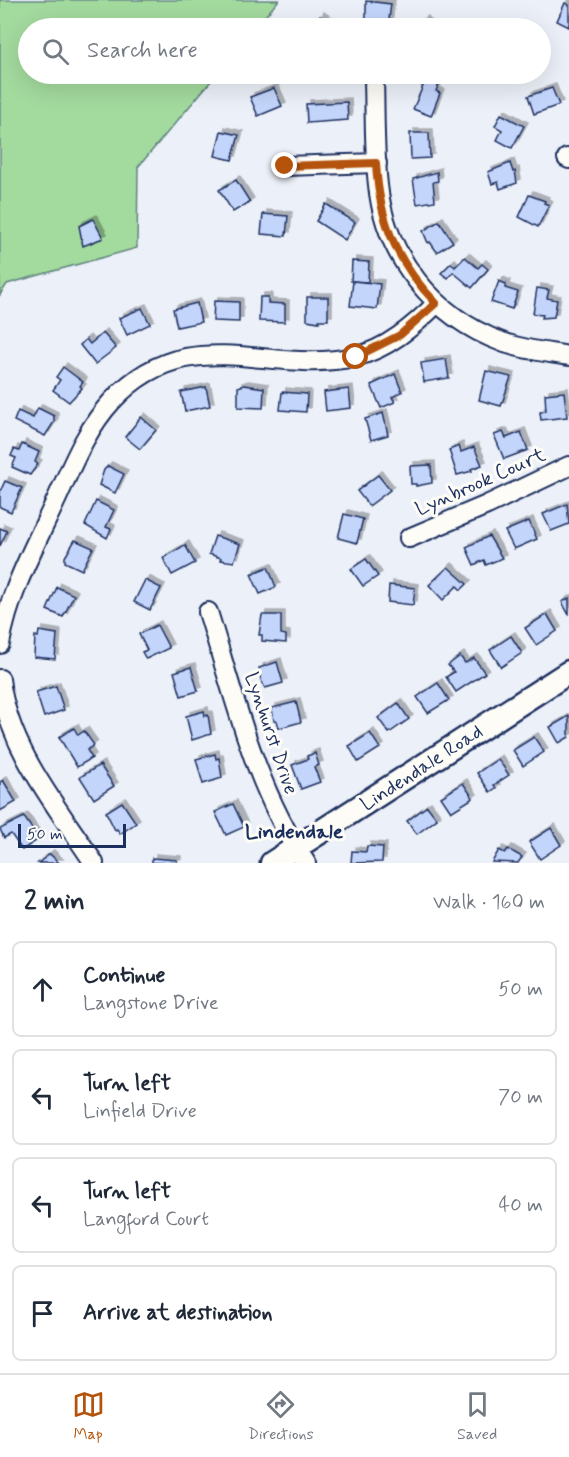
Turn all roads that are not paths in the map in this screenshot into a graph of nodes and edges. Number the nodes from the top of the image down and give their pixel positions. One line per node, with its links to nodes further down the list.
1 (374, 84): 2 (street)
2 (376, 163): 3 (street); 4 (street)
3 (285, 166)
4 (436, 303): 5 (street); 9 (street)
5 (569, 356)
6 (569, 466): 7 (street, Lynbrook Court)
7 (410, 538)
8 (208, 612): 12 (street, Lynhurst Drive)
9 (0, 644)
10 (569, 672): 12 (street, Lindendale Road)
11 (0, 679): 13 (street)
12 (301, 855): 14 (street, Lindendale Road)
13 (94, 863)
14 (272, 863)

